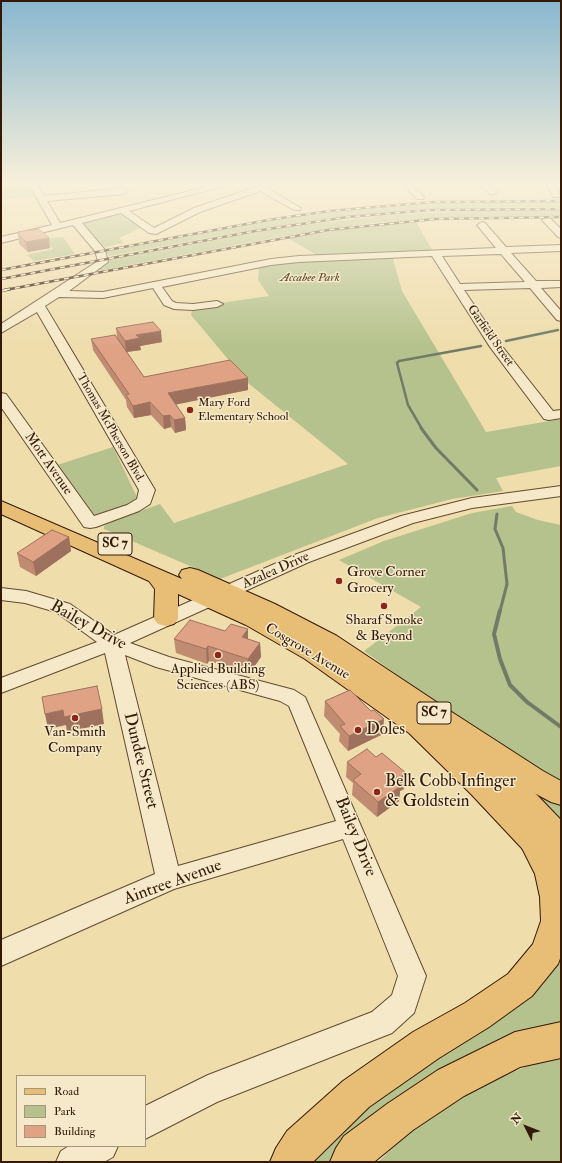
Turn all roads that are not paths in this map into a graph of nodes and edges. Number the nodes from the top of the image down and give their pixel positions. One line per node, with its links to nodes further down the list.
1 (90, 238): 10 (street)
2 (493, 238): 4 (street)
3 (561, 248): 4 (street)
4 (504, 251): 5 (street); 8 (street)
5 (435, 253): 7 (street); 9 (street, Garfield Street)
6 (561, 284): 8 (street)
7 (156, 285): 10 (street); 11 (street)
8 (532, 285): 9 (street); 13 (street)
9 (457, 287): 16 (street, Garfield Street)
10 (58, 294): 12 (street)
11 (217, 304)
12 (39, 306): 14 (street); 20 (street, Thomas McPherson Blvd.)
13 (561, 318)
14 (2, 328)
15 (1, 397): 20 (street, Mott Avenue)
16 (555, 415)
17 (561, 491): 23 (street, Azalea Drive)
18 (1, 494): 20 (main road, Cosgrove Avenue / SC 7)
19 (1, 507): 21 (main road, Cosgrove Avenue / SC 7)
20 (88, 527): 23 (main road, Cosgrove Avenue / SC 7)
21 (157, 576): 23 (main road, Cosgrove Avenue / SC 7); 24 (main road)
22 (1, 594): 25 (street, Bailey Drive)
23 (220, 596): 24 (street, Azalea Drive); 27 (main road, Cosgrove Avenue / SC 7); 30 (main road, Cosgrove Avenue / SC 7)
24 (166, 619): 25 (street, Azalea Drive)
25 (112, 643): 26 (street, Azalea Drive); 29 (street, Bailey Drive); 32 (street, Dundee Street)
26 (1, 686)
27 (438, 716): 28 (main road); 30 (main road, Cosgrove Avenue / SC 7)
28 (561, 794)
29 (350, 827): 32 (street, Aintree Avenue); 35 (street, Bailey Drive)
30 (547, 839): 31 (main road, Cosgrove Avenue / SC 7); 38 (main road)
31 (561, 872)
32 (169, 880): 33 (street, Aintree Avenue)
33 (1, 953)
34 (561, 1040): 39 (main road)
35 (146, 1122)
36 (100, 1147): 37 (street)
37 (72, 1162)
38 (290, 1162)
39 (350, 1162)

